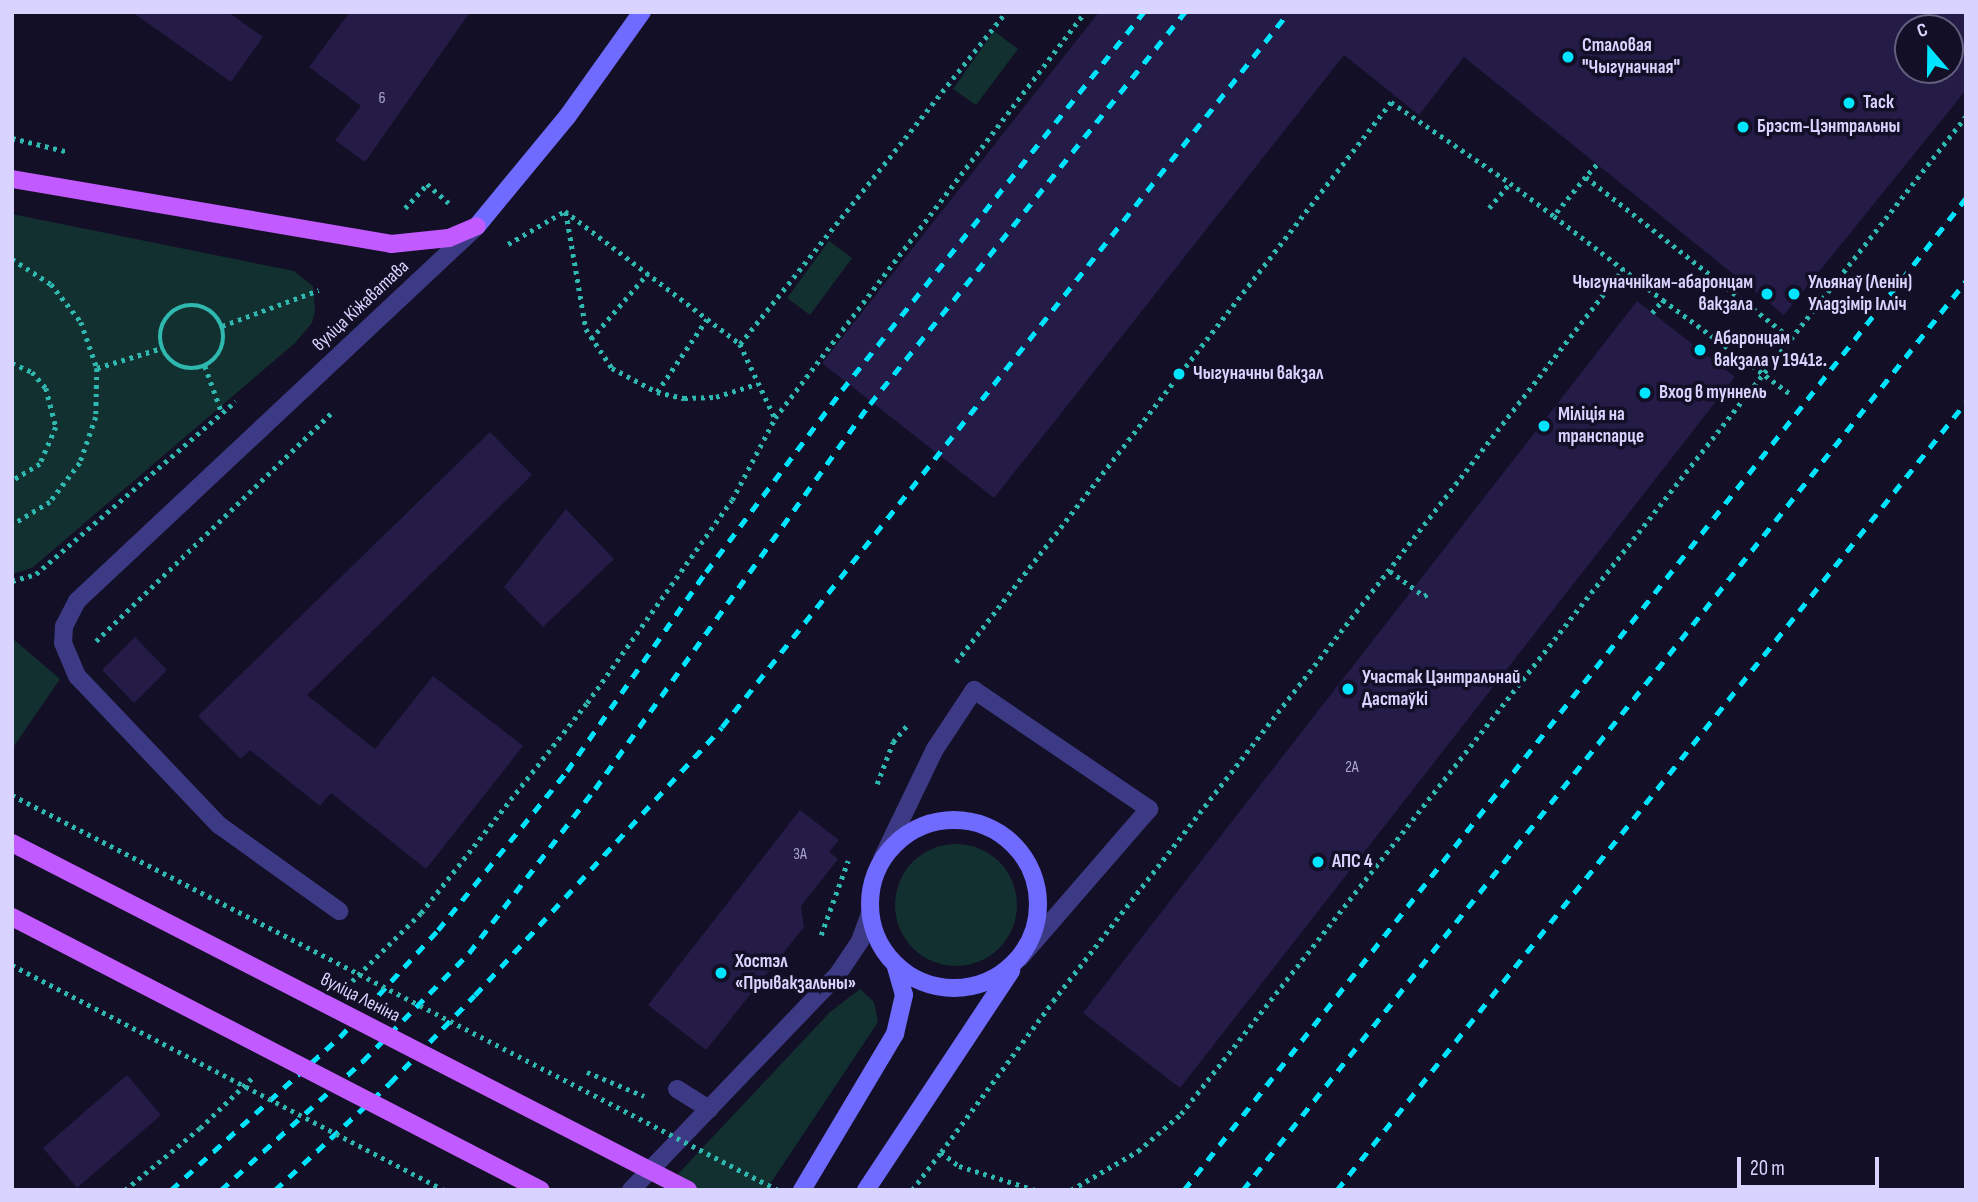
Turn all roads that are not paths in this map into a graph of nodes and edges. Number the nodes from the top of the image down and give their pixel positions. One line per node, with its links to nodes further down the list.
1 (642, 12): 3 (street, вуліца Кіжаватава)
2 (12, 179): 3 (main road)
3 (477, 226): 6 (street, вуліца Кіжаватава)
4 (12, 844): 15 (main road, вуліца Леніна, bridge)
5 (882, 859): 7 (street); 9 (street); 9 (street)
6 (339, 911)
7 (870, 914): 10 (street); 12 (street)
8 (12, 917): 13 (main road, bridge)
9 (1020, 958): 10 (street); 17 (street)
10 (896, 967): 16 (street)
11 (683, 1093): 12 (street)
12 (709, 1109): 14 (street)
13 (541, 1190)
14 (631, 1190)
15 (688, 1190)
16 (802, 1190)
17 (866, 1190)

